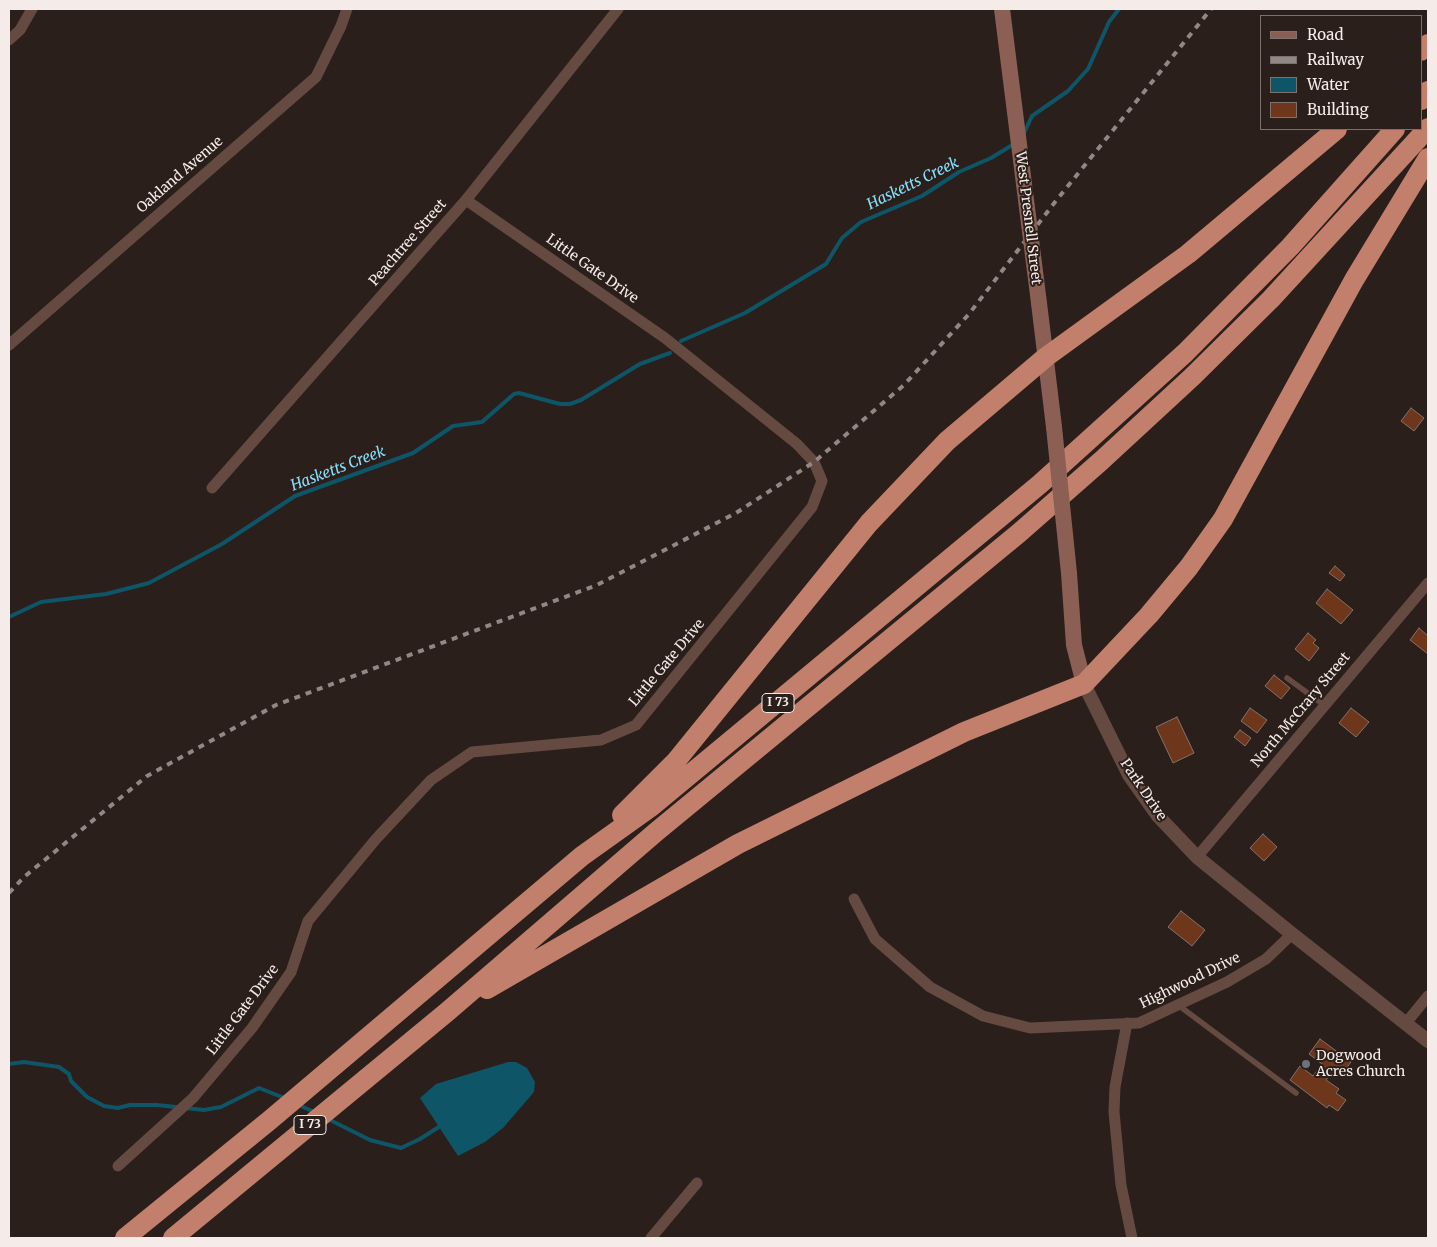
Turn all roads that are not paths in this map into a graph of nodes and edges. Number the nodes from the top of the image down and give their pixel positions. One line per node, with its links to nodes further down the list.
1 (32, 9): 5 (street)
2 (346, 9): 11 (street, Oakland Avenue)
3 (618, 9): 10 (street, Peachtree Street)
4 (1002, 9): 12 (main road, West Presnell Street, bridge)
5 (9, 40)
6 (1428, 128): 25 (highway, I 73)
7 (1336, 130): 12 (highway)
8 (1394, 130): 19 (highway, I 73)
9 (1428, 158): 17 (highway)
10 (466, 200): 14 (street, Peachtree Street); 30 (street, Little Gate Drive)
11 (9, 345)
12 (1046, 357): 13 (main road, West Presnell Street); 19 (highway)
13 (1054, 427): 17 (main road, Park Drive, bridge)
14 (212, 488)
15 (1428, 583): 18 (street, North McCrary Street)
16 (1287, 678): 18 (lane)
17 (1084, 684): 20 (street, Park Drive); 25 (highway)
18 (1324, 705): 20 (street, North McCrary Street)
19 (582, 856): 32 (highway, I 73)
20 (1198, 857): 22 (street, Park Drive)
21 (854, 899): 26 (street)
22 (1292, 934): 24 (street, Highwood Drive); 27 (street, Park Drive)
23 (1428, 996): 27 (street)
24 (1178, 1005): 26 (street, Highwood Drive); 29 (lane)
25 (447, 1012): 33 (highway, I 73)
26 (1127, 1023): 35 (street, Highwood Drive)
27 (1406, 1023): 28 (street, Park Drive)
28 (1428, 1041)
29 (1296, 1093)
30 (118, 1166)
31 (697, 1183): 34 (street)
32 (125, 1238)
33 (173, 1238)
34 (651, 1238)
35 (1132, 1238)

